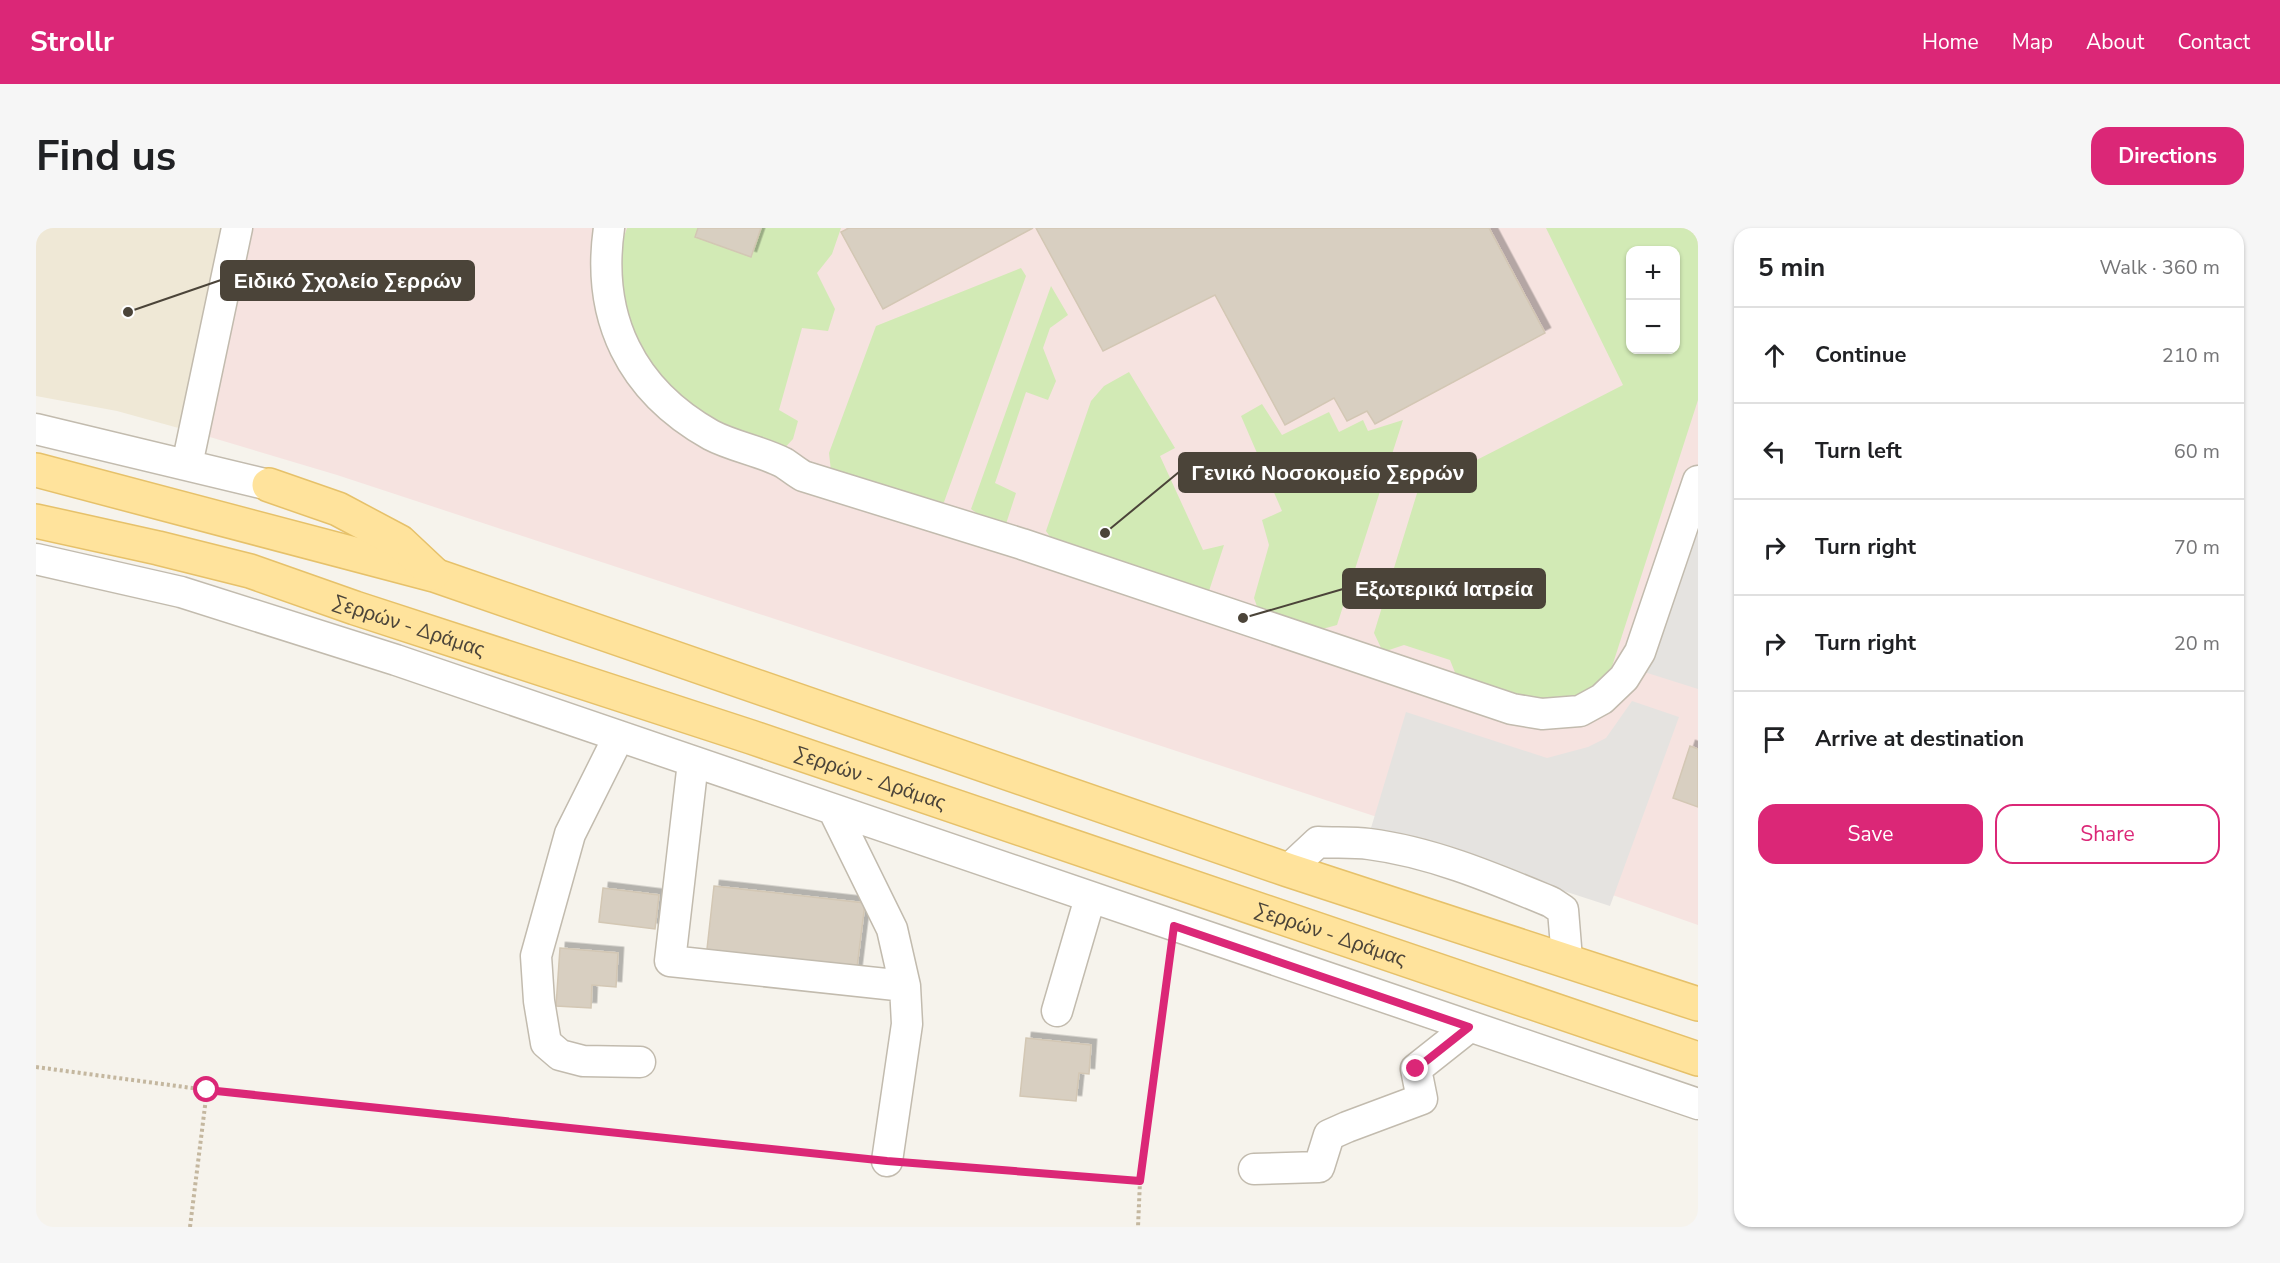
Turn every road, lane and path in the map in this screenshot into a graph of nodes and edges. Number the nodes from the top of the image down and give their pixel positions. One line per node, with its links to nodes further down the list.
1 (237, 228): 4 (street)
2 (609, 228): 6 (street)
3 (36, 429): 4 (street)
4 (187, 465): 7 (street)
5 (36, 470): 10 (main road)
6 (1698, 481)
7 (269, 485): 10 (main road)
8 (36, 520): 22 (main road, Σερρών - Δράμας)
9 (36, 559): 11 (street)
10 (434, 575): 14 (main road)
11 (619, 736): 12 (street); 23 (street)
12 (693, 762): 13 (street); 18 (street)
13 (833, 809): 15 (street); 18 (street)
14 (1288, 870): 17 (main road); 17 (street)
15 (1090, 898): 16 (street); 20 (street)
16 (1174, 926): 21 (street); 29 (path)
17 (1567, 959): 19 (main road)
18 (905, 986): 27 (street)
19 (1698, 1004)
20 (1057, 1011)
21 (1469, 1027): 26 (street); 28 (street)
22 (1698, 1059)
23 (640, 1062)
24 (36, 1067): 25 (path)
25 (207, 1090): 27 (path); 30 (path)
26 (1698, 1104)
27 (887, 1161): 29 (path)
28 (1254, 1169)
29 (1140, 1181): 31 (path)
30 (190, 1227)
31 (1138, 1227)

